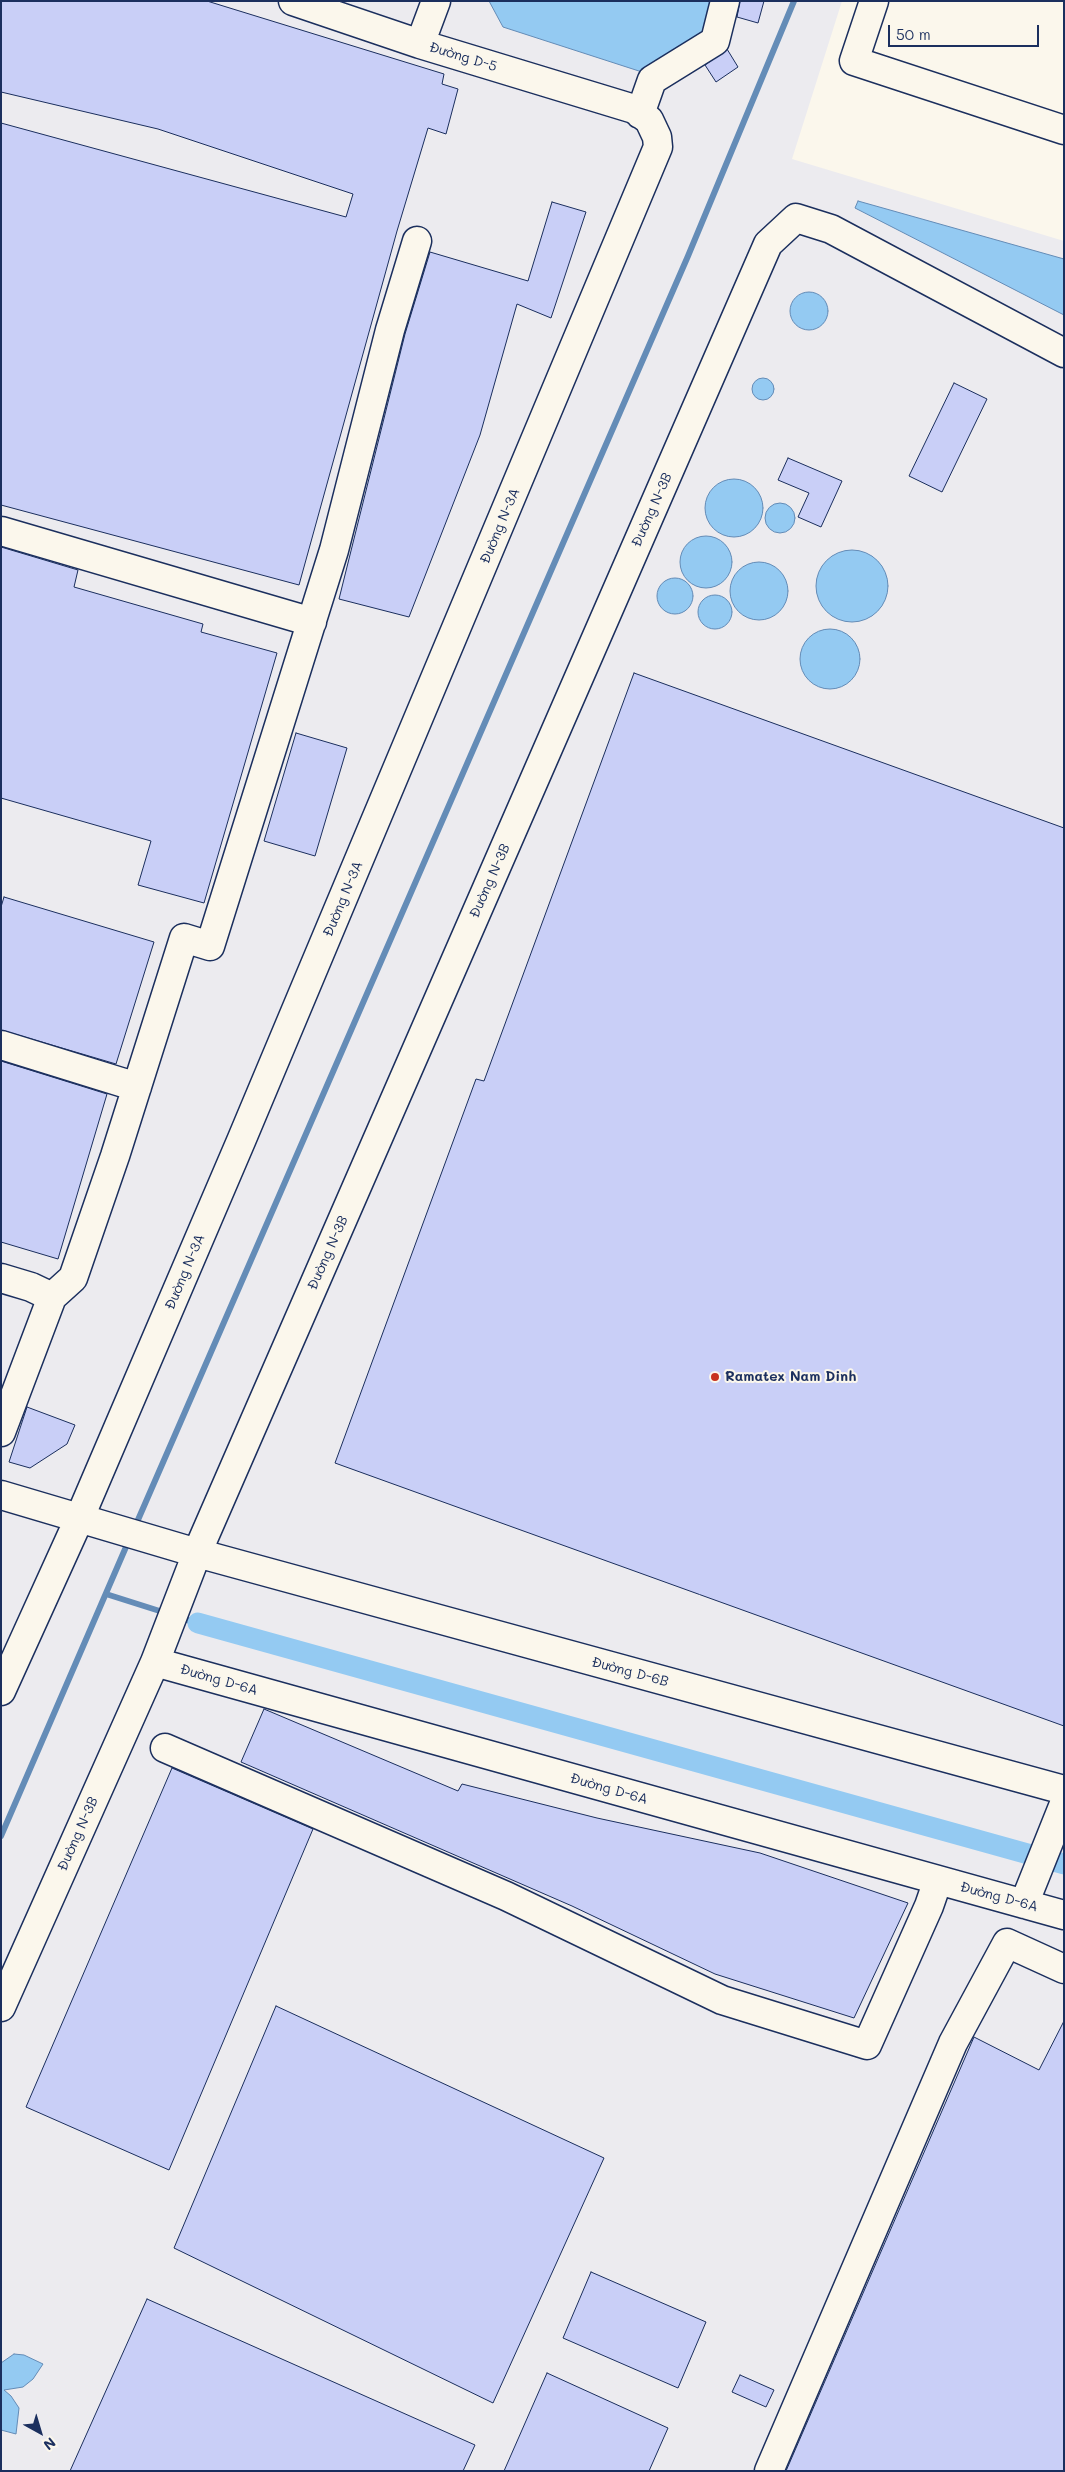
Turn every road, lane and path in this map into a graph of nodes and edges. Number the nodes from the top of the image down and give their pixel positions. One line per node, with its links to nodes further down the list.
1 (293, 1): 5 (street, Đường D-5)
2 (436, 1): 5 (street)
3 (726, 1): 6 (street)
4 (874, 1): 7 (street)
5 (420, 44): 6 (street, Đường D-5)
6 (637, 112): 18 (street, Đường N-3A)
7 (1064, 130)
8 (417, 241): 11 (street)
9 (1064, 353): 19 (street, Đường N-3B)
10 (1, 531): 11 (street)
11 (312, 622): 13 (street)
12 (1, 1045): 13 (street)
13 (137, 1087): 15 (street)
14 (1, 1278): 15 (street)
15 (52, 1297): 16 (street)
16 (1, 1432)
17 (1, 1495): 18 (street, Đường D-6B)
18 (80, 1517): 19 (street, Đường D-6B); 21 (street, Đường N-3A)
19 (197, 1554): 20 (street, Đường N-3B); 23 (street, Đường D-6B)
20 (159, 1650): 25 (street, Đường D-6A); 29 (street, Đường N-3B)
21 (1, 1690)
22 (165, 1748): 25 (street)
23 (1064, 1790)
24 (1064, 1804): 26 (street)
25 (938, 1880): 26 (street, Đường D-6A)
26 (1024, 1904): 27 (street, Đường D-6A)
27 (1064, 1915)
28 (1064, 1969): 30 (street)
29 (1, 2007)
30 (768, 2471)

